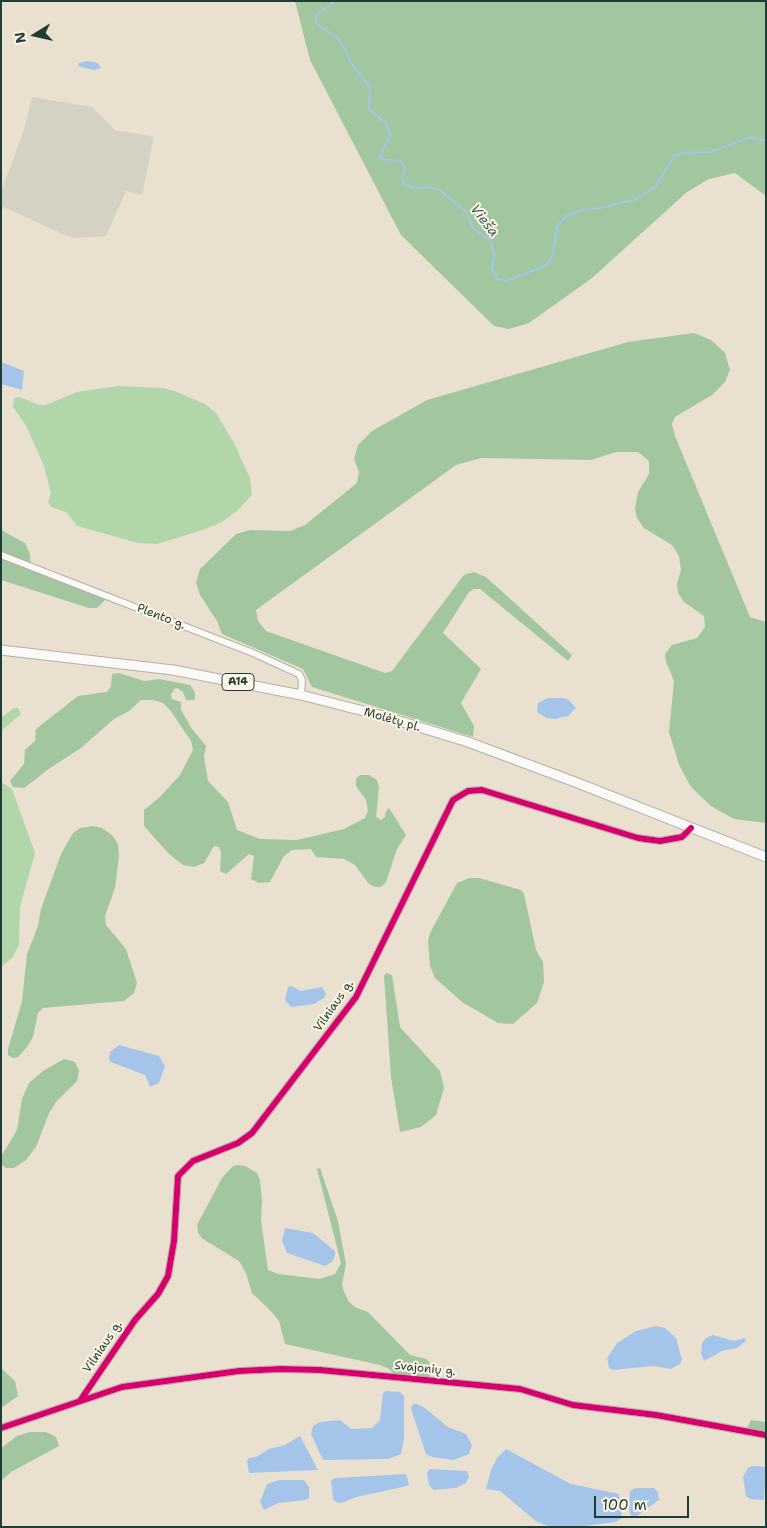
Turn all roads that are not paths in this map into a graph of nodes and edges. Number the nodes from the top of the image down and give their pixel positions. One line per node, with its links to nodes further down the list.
1 (1, 555): 3 (street, Plento g.)
2 (1, 650): 3 (highway, Molėtų pl. / A14)
3 (301, 696): 4 (highway, Molėtų pl. / A14)
4 (691, 828): 5 (highway, Molėtų pl. / A14); 6 (street, Vilniaus g.)
5 (766, 857)
6 (80, 1401): 7 (street, Svajonių g.); 8 (street, Svajonių g.)
7 (1, 1428)
8 (766, 1435)

